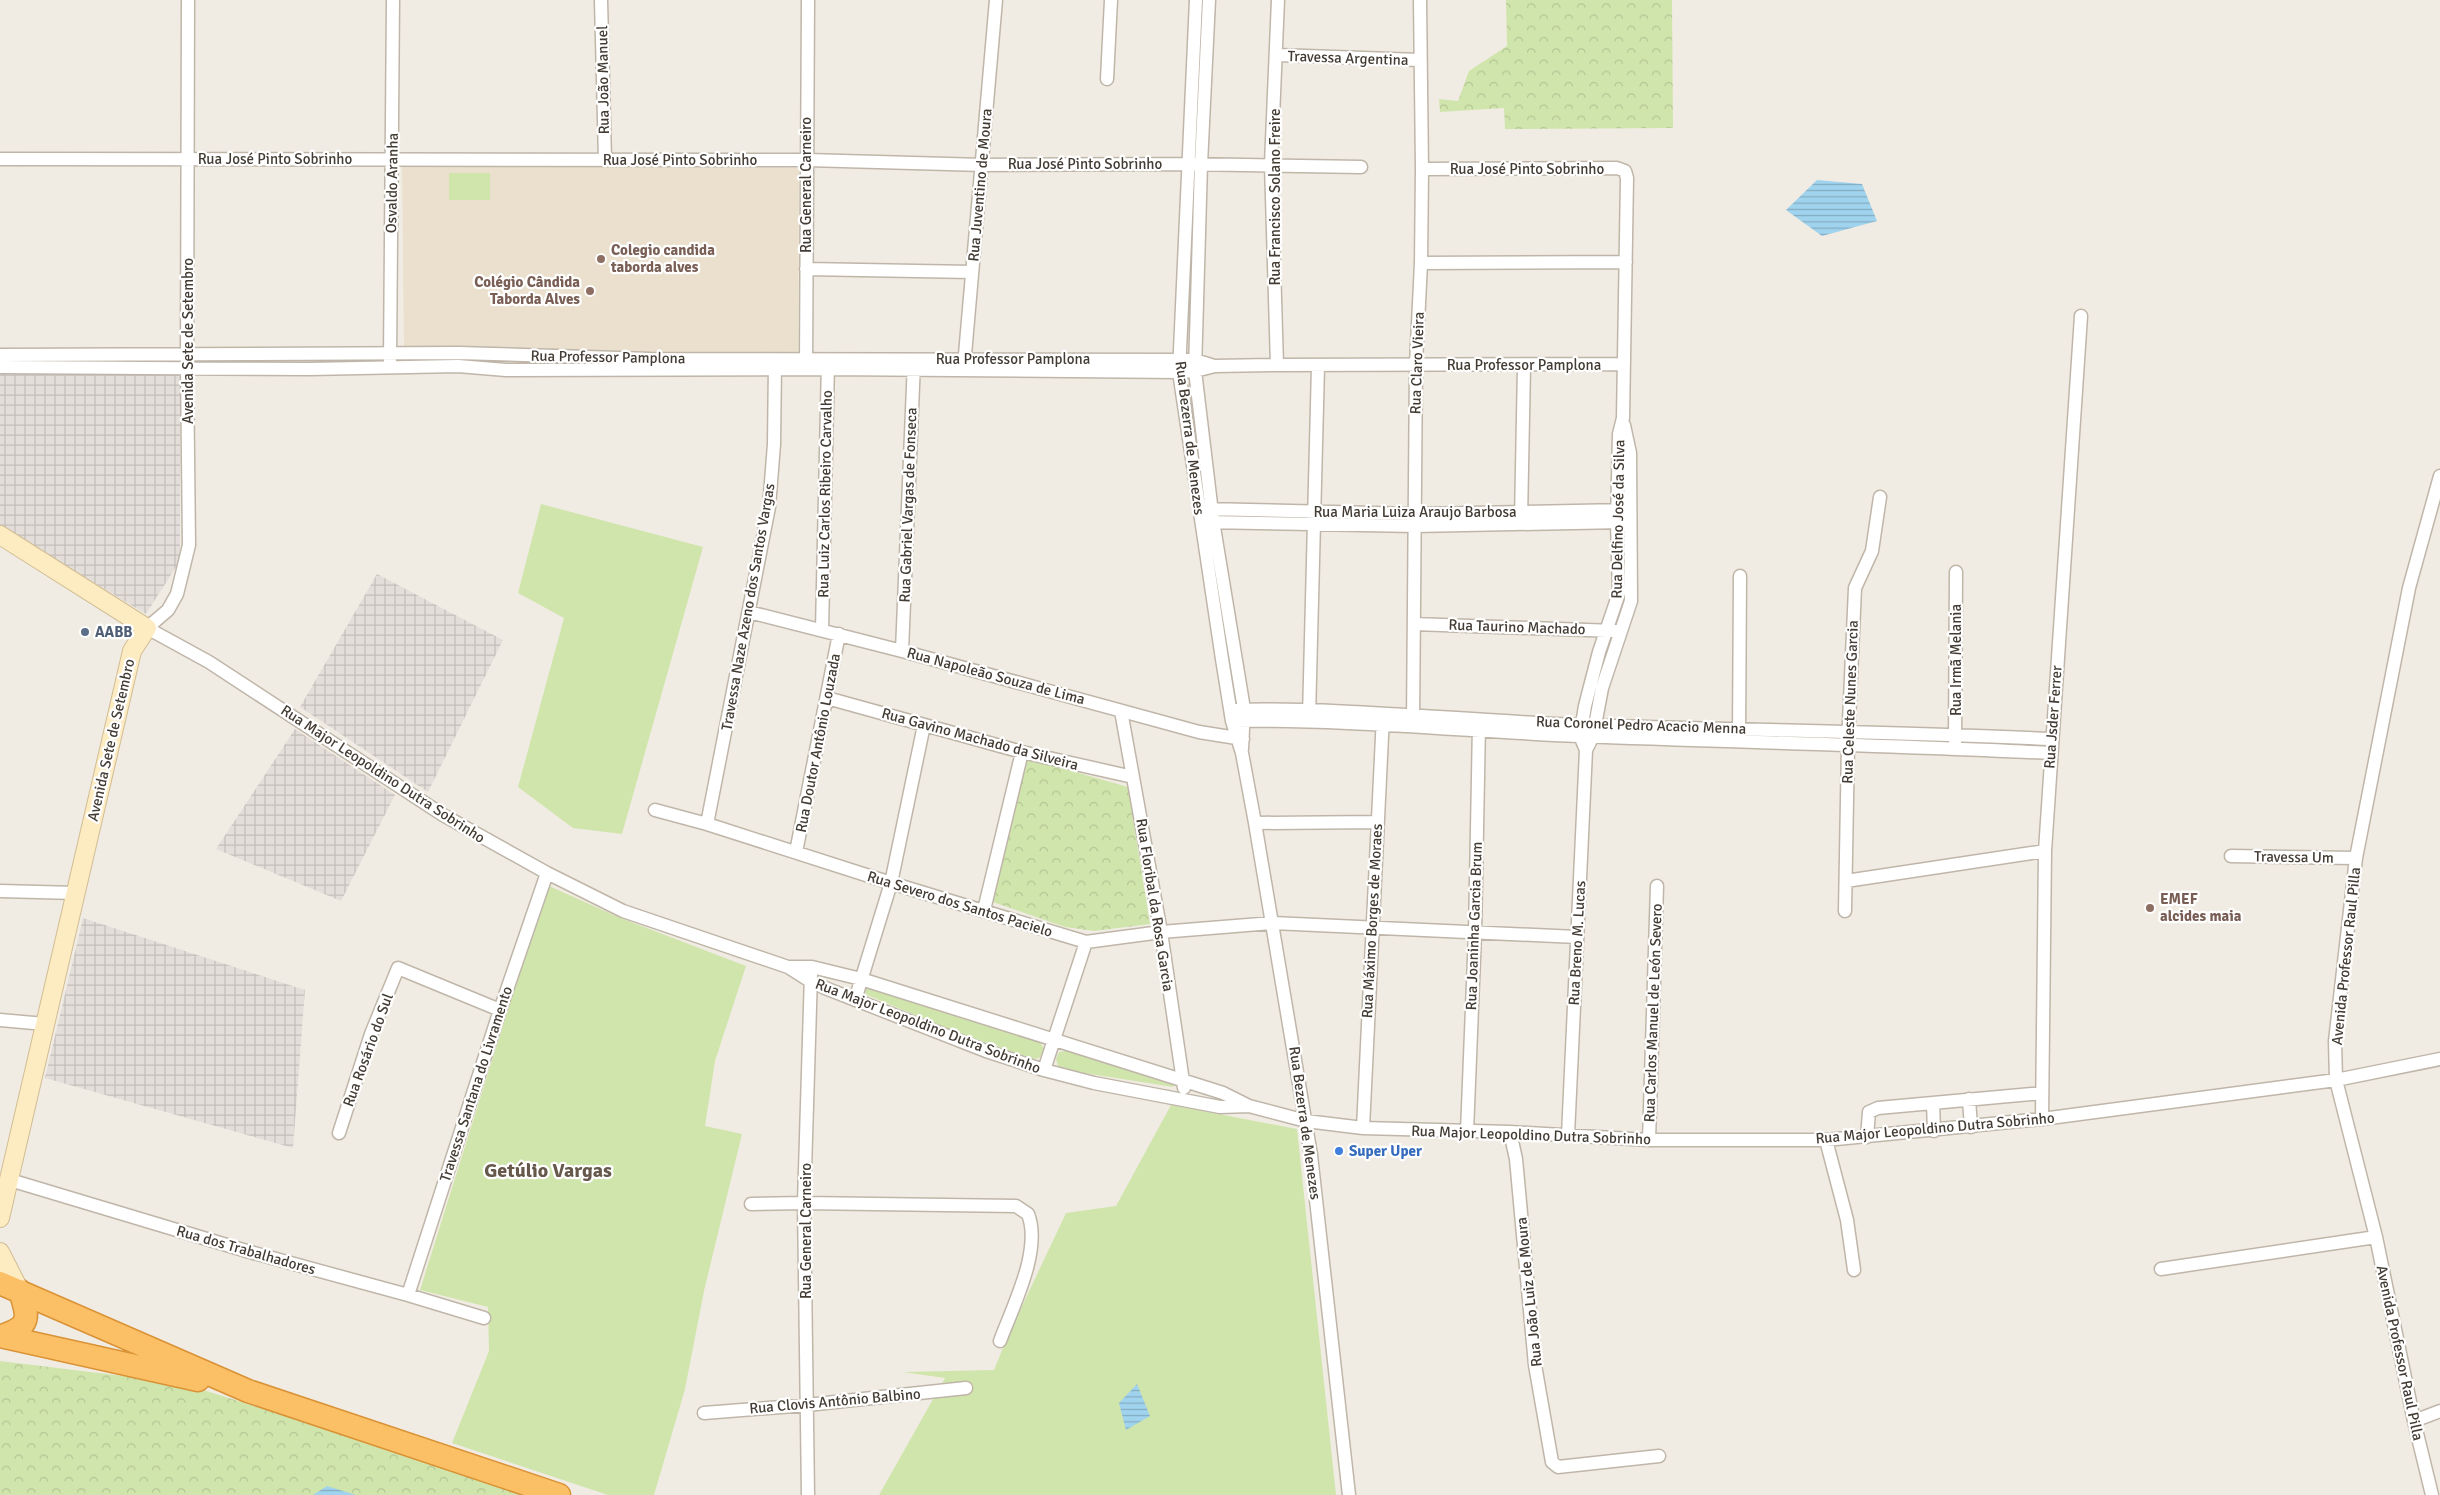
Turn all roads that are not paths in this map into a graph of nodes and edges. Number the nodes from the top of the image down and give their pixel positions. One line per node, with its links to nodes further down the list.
1 (188, 0): 15 (street, Avenida Sete de Setembro)
2 (393, 0): 17 (street, Osvaldo Aranha)
3 (600, 0): 18 (street, Rua João Manuel)
4 (808, 0): 19 (street, Rua General Carneiro)
5 (996, 0): 23 (street, Rua Juventino de Moura)
6 (1111, 0): 14 (street)
7 (1196, 0): 13 (street, Rua Bezerra de Menezes)
8 (1209, 0): 13 (street, Rua Bezerra de Menezes)
9 (1278, 0): 11 (street, Rua Francisco Solano Freire)
10 (1420, 0): 12 (street, Rua Claro Vieira)
11 (1277, 55): 12 (street, Travessa Argentina); 22 (street, Rua Francisco Solano Freire)
12 (1420, 60): 25 (street, Rua Claro Vieira)
13 (1200, 64): 20 (street, Rua Bezerra de Menezes); 21 (street, Rua Bezerra de Menezes)
14 (1107, 79)
15 (188, 158): 16 (street, Rua José Pinto Sobrinho); 17 (street, Rua José Pinto Sobrinho); 39 (street, Avenida Sete de Setembro)
16 (0, 159)
17 (392, 159): 18 (street, Rua José Pinto Sobrinho); 34 (street, Osvaldo Aranha)
18 (604, 160): 19 (street, Rua José Pinto Sobrinho)
19 (807, 160): 23 (street, Rua José Pinto Sobrinho); 29 (street, Rua General Carneiro)
20 (1188, 164): 21 (street, Rua José Pinto Sobrinho); 23 (street, Rua José Pinto Sobrinho); 31 (street, Rua Bezerra de Menezes)
21 (1201, 164): 22 (street, Rua José Pinto Sobrinho); 32 (street, Rua Bezerra de Menezes)
22 (1271, 164): 24 (street, Rua José Pinto Sobrinho); 47 (street, Rua Francisco Solano Freire)
23 (982, 165): 30 (street, Rua Juventino de Moura)
24 (1361, 167)
25 (1422, 169): 26 (street, Rua José Pinto Sobrinho); 28 (street, Rua Claro Vieira)
26 (1627, 178): 27 (street, Rua Delfino José da Silva)
27 (1626, 262): 28 (street); 44 (street, Rua Delfino José da Silva)
28 (1421, 263): 43 (street, Rua Claro Vieira)
29 (806, 269): 30 (street); 40 (street, Rua General Carneiro)
30 (972, 272): 46 (street, Rua Juventino de Moura)
31 (1182, 308): 32 (street); 48 (street, Rua Bezerra de Menezes)
32 (1197, 308): 49 (street, Rua Bezerra de Menezes)
33 (2081, 316): 91 (street, Rua Jsder Ferrer)
34 (390, 354): 36 (street, Rua Professor Pamplona); 37 (street, Rua Professor Pamplona); 53 (street, Osvaldo Aranha)
35 (0, 355): 38 (street, Rua Professor Pamplona)
36 (309, 355): 39 (street, Rua Professor Pamplona); 54 (street)
37 (459, 360): 45 (street, Rua Professor Pamplona); 53 (street, Rua Professor Pamplona)
38 (78, 361): 39 (street, Rua Professor Pamplona); 52 (street, Rua Professor Pamplona)
39 (187, 361): 54 (street, Rua Professor Pamplona); 71 (street, Avenida Sete de Setembro)
40 (806, 364): 41 (street, Rua Professor Pamplona); 45 (street, Rua Professor Pamplona)
41 (828, 364): 42 (street, Rua Professor Pamplona); 72 (street, Rua Luiz Carlos Ribeiro Carvalho)
42 (914, 364): 46 (street, Rua Professor Pamplona); 75 (street, Rua Gabriel Vargas de Fonseca)
43 (1416, 364): 50 (street, Rua Professor Pamplona); 51 (street, Rua Professor Pamplona); 63 (street, Rua Claro Vieira)
44 (1623, 364): 51 (street, Rua Professor Pamplona); 60 (street, Rua Delfino José da Silva)
45 (775, 365): 67 (street, Travessa Naze Azeno dos Santos Vargas)
46 (964, 365): 48 (street, Rua Professor Pamplona)
47 (1276, 365): 49 (street, Rua Professor Pamplona); 50 (street, Rua Professor Pamplona)
48 (1179, 366): 49 (street, Rua Professor Pamplona); 56 (street, Rua Bezerra de Menezes)
49 (1195, 366): 55 (street, Rua Bezerra de Menezes)
50 (1318, 366): 62 (street)
51 (1524, 366): 61 (street)
52 (0, 367)
53 (389, 367): 54 (street, Rua Professor Pamplona)
54 (310, 369)
55 (1201, 420): 56 (street); 59 (street, Rua Bezerra de Menezes)
56 (1186, 421): 59 (street, Rua Bezerra de Menezes)
57 (2440, 476): 106 (street, Avenida Professor Raul Pilla)
58 (1880, 497): 86 (street, Rua Celeste Nunes Garcia)
59 (1206, 515): 62 (street, Rua Maria Luiza Araujo Barbosa); 68 (street, Rua Bezerra de Menezes); 69 (street, Rua Bezerra de Menezes)
60 (1623, 516): 61 (street, Rua Maria Luiza Araujo Barbosa); 73 (street, Rua Delfino José da Silva)
61 (1521, 517): 63 (street, Rua Maria Luiza Araujo Barbosa)
62 (1313, 518): 63 (street, Rua Maria Luiza Araujo Barbosa); 79 (street)
63 (1415, 520): 70 (street, Rua Claro Vieira)
64 (0, 535): 71 (street, Rua Major Leopoldino Dutra Sobrinho)
65 (1956, 572): 93 (street, Rua Irmã Melania)
66 (1740, 576): 84 (street)
67 (749, 612): 72 (street, Rua Napoleão Souza de Lima); 101 (street, Travessa Naze Azeno dos Santos Vargas)
68 (1229, 615): 69 (street); 78 (street, Rua Bezerra de Menezes)
69 (1216, 618): 78 (street, Rua Bezerra de Menezes)
70 (1414, 624): 73 (street, Rua Taurino Machado); 81 (street, Rua Claro Vieira)
71 (147, 628): 107 (street, Rua Major Leopoldino Dutra Sobrinho); 112 (street, Avenida Sete de Setembro)
72 (822, 630): 74 (street, Rua Napoleão Souza de Lima)
73 (1614, 631): 85 (street, Rua Delfino José da Silva)
74 (839, 634): 75 (street, Rua Napoleão Souza de Lima); 76 (street, Rua Doutor Antônio Louzada)
75 (902, 651): 77 (street, Rua Napoleão Souza de Lima)
76 (828, 698): 82 (street, Rua Gavino Machado da Silveira); 104 (street, Rua Doutor Antônio Louzada)
77 (1121, 710): 90 (street, Rua Napoleão Souza de Lima); 98 (street, Rua Floribal da Rosa Garcia)
78 (1238, 715): 79 (street, Rua Coronel Pedro Acacio Menna); 90 (street, Rua Bezerra de Menezes)
79 (1309, 716): 80 (street, Rua Coronel Pedro Acacio Menna)
80 (1383, 719): 81 (street, Rua Coronel Pedro Acacio Menna); 100 (street, Rua Máximo Borges de Moraes)
81 (1413, 721): 83 (street, Rua Coronel Pedro Acacio Menna)
82 (924, 725): 96 (street, Rua Gavino Machado da Silveira); 109 (street)
83 (1479, 726): 85 (street, Rua Coronel Pedro Acacio Menna); 118 (street, Rua Joaninha Garcia Brum)
84 (1739, 728): 88 (street, Rua Coronel Pedro Acacio Menna); 89 (street, Rua Coronel Pedro Acacio Menna); 92 (street)
85 (1587, 730): 88 (street, Rua Coronel Pedro Acacio Menna); 119 (street, Rua Breno M. Lucas)
86 (1848, 731): 87 (street, Rua Coronel Pedro Acacio Menna); 89 (street, Rua Coronel Pedro Acacio Menna); 94 (street, Rua Celeste Nunes Garcia)
87 (1904, 732): 93 (street, Rua Coronel Pedro Acacio Menna); 95 (street)
88 (1657, 733): 92 (street, Rua Coronel Pedro Acacio Menna)
89 (1795, 736): 92 (street, Rua Coronel Pedro Acacio Menna); 94 (street, Rua Coronel Pedro Acacio Menna)
90 (1240, 738): 102 (street, Rua Bezerra de Menezes)
91 (2052, 739): 93 (street, Rua Coronel Pedro Acacio Menna); 97 (street, Rua Jsder Ferrer)
92 (1739, 741)
93 (1956, 741): 95 (street, Rua Coronel Pedro Acacio Menna); 97 (street, Rua Coronel Pedro Acacio Menna)
94 (1848, 744): 95 (street, Rua Coronel Pedro Acacio Menna); 108 (street, Rua Celeste Nunes Garcia)
95 (1904, 745)
96 (1022, 752): 98 (street, Rua Gavino Machado da Silveira); 113 (street)
97 (2051, 753): 103 (street, Rua Jsder Ferrer)
98 (1134, 777): 117 (street, Rua Floribal da Rosa Garcia)
99 (654, 810): 101 (street, Rua Severo dos Santos Pacielo)
100 (1377, 822): 102 (street); 116 (street, Rua Máximo Borges de Moraes)
101 (708, 824): 104 (street, Rua Severo dos Santos Pacielo)
102 (1255, 824): 115 (street, Rua Bezerra de Menezes)
103 (2044, 851): 108 (street); 134 (street, Rua Jsder Ferrer)
104 (796, 852): 109 (street, Rua Severo dos Santos Pacielo)
105 (2231, 856): 106 (street, Travessa Um)
106 (2356, 858): 132 (street, Avenida Professor Raul Pilla)
107 (547, 873): 122 (street, Rua Major Leopoldino Dutra Sobrinho); 126 (street, Travessa Santana do Livramento)
108 (1846, 881): 114 (street, Rua Celeste Nunes Garcia)
109 (891, 883): 113 (street, Rua Severo dos Santos Pacielo); 123 (street)
110 (1657, 886): 149 (street, Rua Carlos Manuel de León Severo)
111 (0, 891): 112 (street)
112 (76, 893): 128 (street, Avenida Sete de Setembro)
113 (984, 910): 120 (street, Rua Severo dos Santos Pacielo)
114 (1845, 911)
115 (1273, 923): 116 (street, Rua Severo dos Santos Pacielo); 117 (street, Rua Severo dos Santos Pacielo); 140 (street, Rua Bezerra de Menezes)
116 (1372, 929): 118 (street, Rua Severo dos Santos Pacielo); 142 (street, Rua Máximo Borges de Moraes)
117 (1161, 932): 120 (street, Rua Severo dos Santos Pacielo); 133 (street, Rua Floribal da Rosa Garcia)
118 (1475, 933): 119 (street, Rua Severo dos Santos Pacielo); 144 (street, Rua Joaninha Garcia Brum)
119 (1578, 937): 147 (street, Rua Breno M. Lucas)
120 (1086, 942): 129 (street)
121 (812, 966): 122 (street, Rua Major Leopoldino Dutra Sobrinho); 123 (street, Rua Major Leopoldino Dutra Sobrinho); 124 (street, Rua General Carneiro)
122 (788, 967): 124 (street, Rua Major Leopoldino Dutra Sobrinho)
123 (861, 979): 125 (street); 129 (street, Rua Major Leopoldino Dutra Sobrinho)
124 (810, 981): 125 (street, Rua Major Leopoldino Dutra Sobrinho); 152 (street, Rua General Carneiro)
125 (855, 1000): 131 (street, Rua Major Leopoldino Dutra Sobrinho)
126 (500, 1010): 146 (street, Rua Rosário do Sul); 160 (street, Travessa Santana do Livramento)
127 (0, 1020): 128 (street)
128 (45, 1024): 151 (street, Avenida Sete de Setembro)
129 (1053, 1040): 131 (street); 133 (street, Rua Major Leopoldino Dutra Sobrinho)
130 (2440, 1059): 132 (street, Rua Major Leopoldino Dutra Sobrinho)
131 (1044, 1070): 136 (street, Rua Major Leopoldino Dutra Sobrinho)
132 (2336, 1080): 139 (street, Rua Major Leopoldino Dutra Sobrinho); 155 (street, Avenida Professor Raul Pilla)
133 (1183, 1081): 136 (street, Rua Floribal da Rosa Garcia); 138 (street, Rua Major Leopoldino Dutra Sobrinho)
134 (2042, 1092): 135 (street); 139 (street, Rua Jsder Ferrer)
135 (1969, 1099): 137 (street); 141 (street)
136 (1185, 1100): 138 (street, Rua Major Leopoldino Dutra Sobrinho)
137 (1933, 1103): 143 (street); 148 (street)
138 (1249, 1106): 140 (street, Rua Major Leopoldino Dutra Sobrinho)
139 (2042, 1119): 141 (street, Rua Major Leopoldino Dutra Sobrinho)
140 (1306, 1121): 142 (street, Rua Major Leopoldino Dutra Sobrinho); 173 (street, Rua Bezerra de Menezes)
141 (1971, 1127): 143 (street, Rua Major Leopoldino Dutra Sobrinho)
142 (1363, 1128): 144 (street, Rua Major Leopoldino Dutra Sobrinho)
143 (1934, 1131): 148 (street, Rua Major Leopoldino Dutra Sobrinho)
144 (1467, 1132): 145 (street, Rua Major Leopoldino Dutra Sobrinho)
145 (1510, 1132): 147 (street, Rua Major Leopoldino Dutra Sobrinho); 170 (street, Rua João Luiz de Moura)
146 (339, 1133)
147 (1568, 1135): 149 (street, Rua Major Leopoldino Dutra Sobrinho)
148 (1867, 1137): 150 (street, Rua Major Leopoldino Dutra Sobrinho)
149 (1649, 1140): 150 (street, Rua Major Leopoldino Dutra Sobrinho)
150 (1826, 1140): 158 (street)
151 (10, 1180): 154 (street, Avenida Sete de Setembro); 160 (street, Rua dos Trabalhadores)
152 (804, 1203): 153 (street); 163 (street); 166 (street, Rua General Carneiro)
153 (751, 1204)
154 (0, 1218)
155 (2376, 1237): 157 (street); 169 (street, Avenida Professor Raul Pilla)
156 (0, 1252): 159 (street)
157 (2161, 1269)
158 (1854, 1270)
159 (10, 1287): 162 (highway); 165 (highway)
160 (408, 1295): 161 (street, Rua dos Trabalhadores)
161 (484, 1318)
162 (1, 1337): 165 (highway)
163 (1000, 1341)
164 (966, 1388): 166 (street, Rua Clovis Antônio Balbino)
165 (248, 1391): 171 (highway)
166 (808, 1405): 168 (street, Rua Clovis Antônio Balbino); 172 (street, Rua General Carneiro)
167 (2440, 1411): 169 (street)
168 (704, 1413)
169 (2414, 1421): 174 (street, Avenida Professor Raul Pilla)
170 (1659, 1456)
171 (559, 1495)
172 (808, 1495)
173 (1349, 1495)
174 (2432, 1495)

